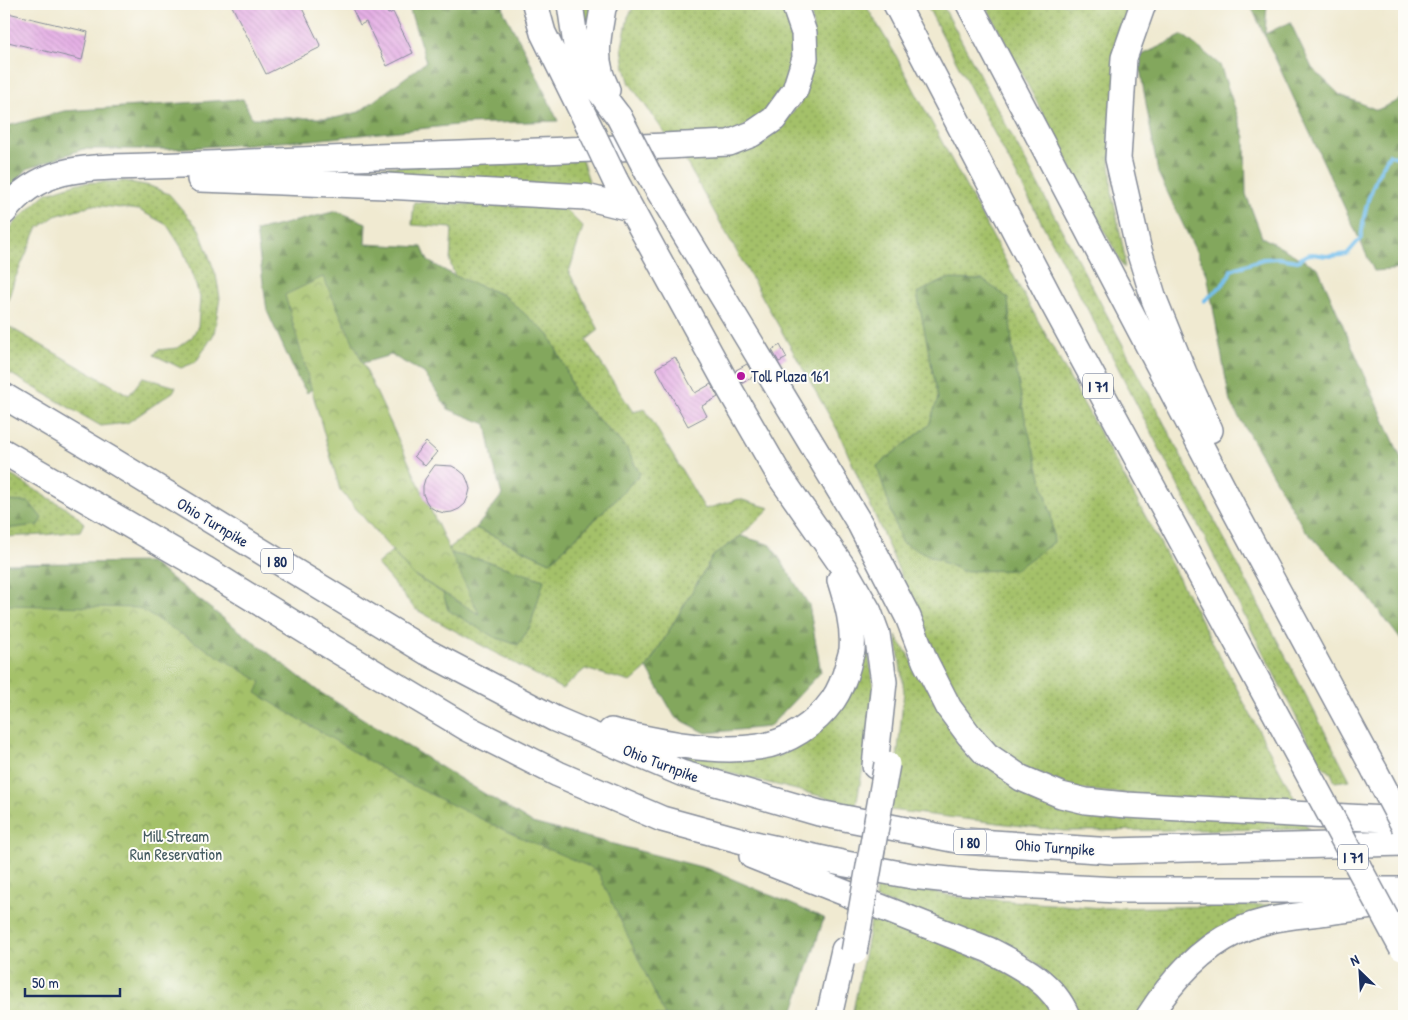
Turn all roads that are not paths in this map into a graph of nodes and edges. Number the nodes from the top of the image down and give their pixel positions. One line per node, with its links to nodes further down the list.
1 (535, 4): 11 (highway)
2 (556, 4): 11 (highway)
3 (570, 4): 12 (highway)
4 (605, 4): 12 (highway)
5 (623, 4): 12 (highway)
6 (794, 4): 14 (highway)
7 (878, 4): 16 (highway)
8 (896, 4): 16 (highway, I 71)
9 (969, 4): 19 (highway)
10 (1144, 4): 19 (highway)
11 (579, 106): 13 (highway, bridge)
12 (619, 117): 20 (highway, bridge)
13 (630, 208): 15 (highway); 21 (highway)
14 (4, 212)
15 (4, 227)
16 (1051, 300): 30 (highway, I 71, bridge)
17 (4, 396): 22 (highway, Ohio Turnpike / I 80)
18 (4, 452): 24 (highway)
19 (1236, 513): 26 (highway, bridge)
20 (860, 524): 23 (highway); 25 (highway)
21 (829, 549): 22 (highway); 23 (highway)
22 (555, 719): 27 (highway, Ohio Turnpike / I 80)
23 (881, 765): 31 (highway, bridge)
24 (662, 819): 28 (highway); 34 (highway)
25 (1404, 820)
26 (1404, 826)
27 (1404, 843)
28 (1404, 890)
29 (1404, 902): 35 (highway)
30 (1403, 950)
31 (849, 951): 32 (highway); 33 (highway)
32 (829, 1016)
33 (842, 1016)
34 (1067, 1016)
35 (1149, 1016)

